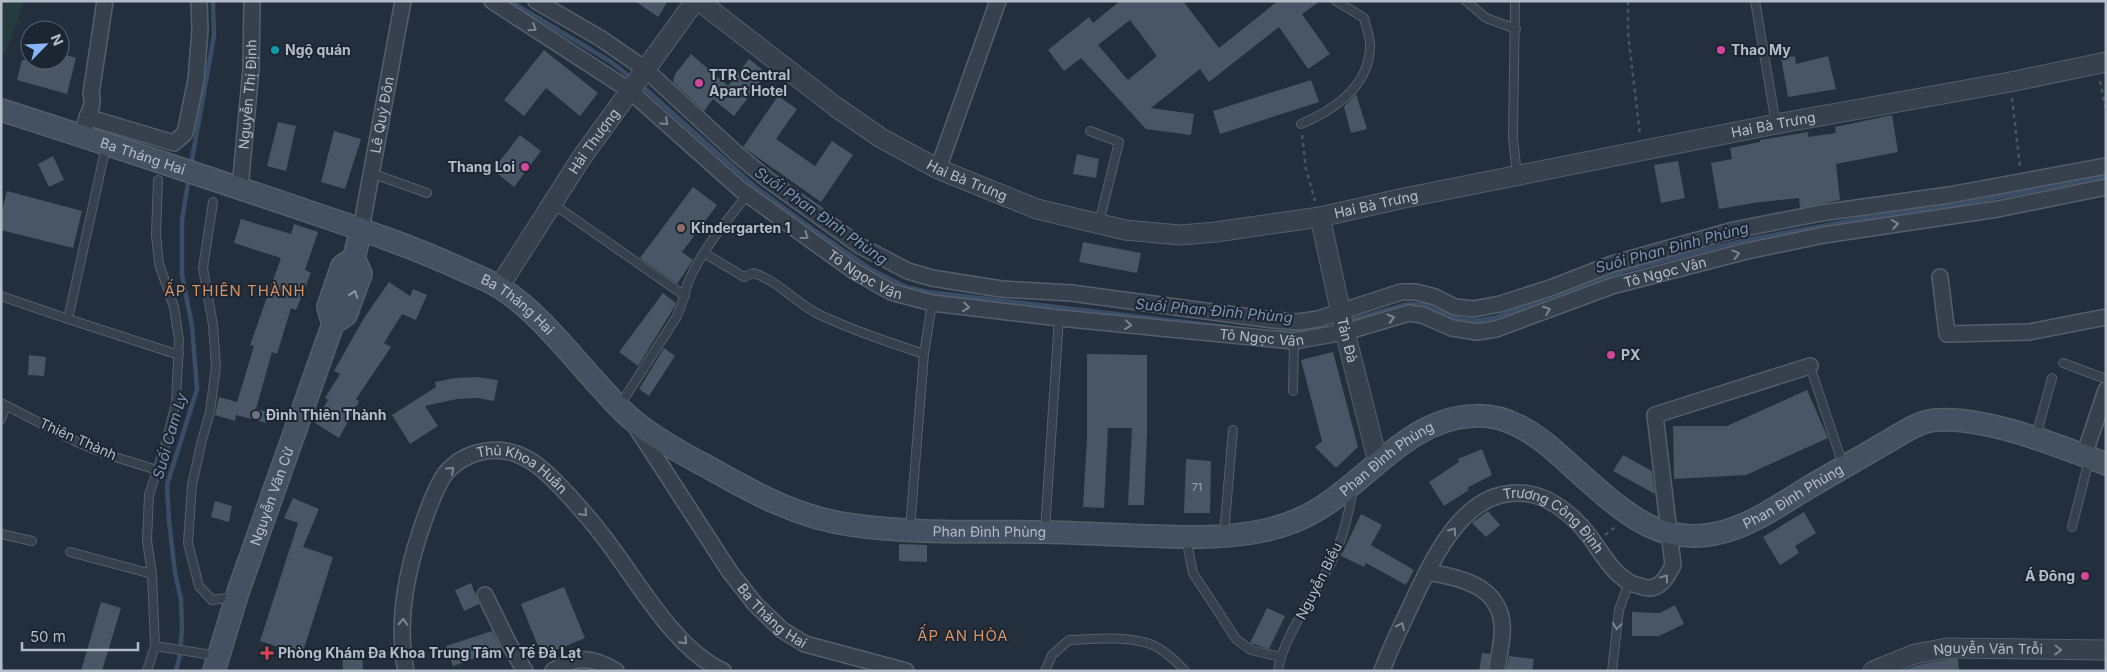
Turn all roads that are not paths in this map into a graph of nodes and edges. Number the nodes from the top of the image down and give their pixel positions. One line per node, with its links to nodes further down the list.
1 (105, 1): 21 (street)
2 (199, 1): 21 (street)
3 (252, 1): 29 (street, Nguyễn Thị Định)
4 (403, 1): 27 (street, Lê Quý Đôn)
5 (492, 1): 17 (street, Tô Ngọc Vân, one-way to 17)
6 (536, 1): 16 (street, Tô Ngọc Vân)
7 (695, 1): 16 (street, Hải Thượng)
8 (699, 1): 25 (street, Hai Bà Trưng)
9 (998, 1): 25 (street)
10 (1336, 1): 19 (lane)
11 (1466, 1): 14 (lane)
12 (1515, 1): 14 (lane)
13 (1755, 1): 20 (lane)
14 (1516, 29): 28 (lane)
15 (2101, 63): 20 (street, Hai Bà Trưng)
16 (645, 69): 17 (street, Hải Thượng); 45 (street, Tô Ngọc Vân)
17 (629, 90): 32 (street, Tô Ngọc Vân, one-way to 32); 34 (street, Hải Thượng)
18 (1, 110): 21 (main road, Ba Tháng Hai)
19 (1301, 124)
20 (1776, 124): 28 (street, Hai Bà Trưng)
21 (85, 127): 23 (main road, Ba Tháng Hai)
22 (1090, 131): 37 (lane)
23 (106, 144): 26 (main road, Ba Tháng Hai); 48 (lane)
24 (2106, 166): 36 (street, Tô Ngọc Vân)
25 (938, 169): 37 (street, Hai Bà Trưng)
26 (163, 172): 29 (main road, Ba Tháng Hai); 52 (lane)
27 (371, 173): 31 (lane); 38 (street, Lê Quý Đôn)
28 (1517, 175): 35 (street, Hai Bà Trưng)
29 (240, 188): 38 (main road, Ba Tháng Hai)
30 (2106, 188): 36 (street, Tô Ngọc Vân, one-way to 30)
31 (427, 193)
32 (747, 194): 39 (lane); 44 (street, Tô Ngọc Vân, one-way to 44)
33 (213, 202): 81 (lane)
34 (552, 203): 41 (street, Hải Thượng); 43 (lane)
35 (1320, 217): 37 (street, Hai Bà Trưng); 45 (street, Tản Đà)
36 (1822, 224): 45 (street, Tô Ngọc Vân); 49 (street, Tô Ngọc Vân, one-way to 36)
37 (1099, 225)
38 (361, 229): 41 (main road, Ba Tháng Hai); 81 (main road, Nguyễn Văn Cừ)
39 (704, 253): 43 (lane); 51 (lane)
40 (1940, 277): 46 (street)
41 (499, 287): 60 (main road, Ba Tháng Hai)
42 (1, 296): 48 (lane)
43 (685, 296): 60 (lane)
44 (932, 303): 47 (street, Tô Ngọc Vân, one-way to 47); 51 (lane)
45 (1340, 313): 49 (street, Tản Đà)
46 (2106, 316)
47 (1060, 318): 50 (street, Tô Ngọc Vân, one-way to 50); 71 (lane)
48 (68, 320): 52 (lane)
49 (1345, 332): 50 (street, Tô Ngọc Vân); 65 (street, Tản Đà)
50 (1294, 341): 58 (lane)
51 (924, 354): 70 (lane)
52 (179, 355): 67 (lane)
53 (2063, 363): 56 (lane)
54 (1810, 366): 66 (lane); 72 (street)
55 (2052, 378): 63 (lane)
56 (2106, 379)
57 (2106, 390): 64 (street)
58 (1293, 391)
59 (3, 404): 61 (lane); 67 (lane, Thiên Thành)
60 (625, 413): 70 (main road, Phan Đình Phùng); 94 (street, Ba Tháng Hai)
61 (1, 419)
62 (1233, 430): 75 (lane)
63 (2035, 438): 64 (main road, Phan Đình Phùng); 66 (main road, Phan Đình Phùng)
64 (2093, 459): 69 (lane)
65 (1378, 462): 68 (main road, Phan Đình Phùng); 72 (main road, Phan Đình Phùng)
66 (1844, 467): 72 (main road, Phan Đình Phùng)
67 (157, 470): 79 (lane)
68 (1355, 483): 75 (main road, Phan Đình Phùng); 85 (lane, Nguyễn Biểu)
69 (2072, 527)
70 (910, 530): 71 (main road, Phan Đình Phùng)
71 (1045, 532): 74 (main road, Phan Đình Phùng)
72 (1668, 533): 80 (street, one-way to 72)
73 (1, 534): 76 (lane)
74 (1185, 536): 75 (main road, Phan Đình Phùng); 85 (lane)
75 (1224, 536)
76 (32, 542)
77 (70, 552): 79 (lane)
78 (1427, 572): 80 (street, Trương Công Định, one-way to 80); 98 (street, Trương Công Định, one-way to 78); 99 (street)
79 (152, 574): 83 (lane)
80 (1629, 582): 100 (lane, one-way to 100)
81 (238, 592): 86 (main road, Nguyễn Văn Cừ)
82 (485, 595): 90 (street)
83 (155, 646): 86 (lane); 88 (lane)
84 (2106, 650): 87 (street, Nguyễn Văn Trỗi, one-way to 84)
85 (1281, 657): 97 (lane, Nguyễn Biểu)
86 (216, 663)
87 (1882, 669)
88 (147, 671)
89 (406, 671): 93 (street, Thủ Khoa Huân, one-way to 93)
90 (525, 671)
91 (554, 671): 92 (street)
92 (616, 671)
93 (724, 671)
94 (906, 671)
95 (1045, 671): 96 (lane)
96 (1185, 671)
97 (1278, 671)
98 (1382, 671)
99 (1497, 671)
100 (1612, 671)

